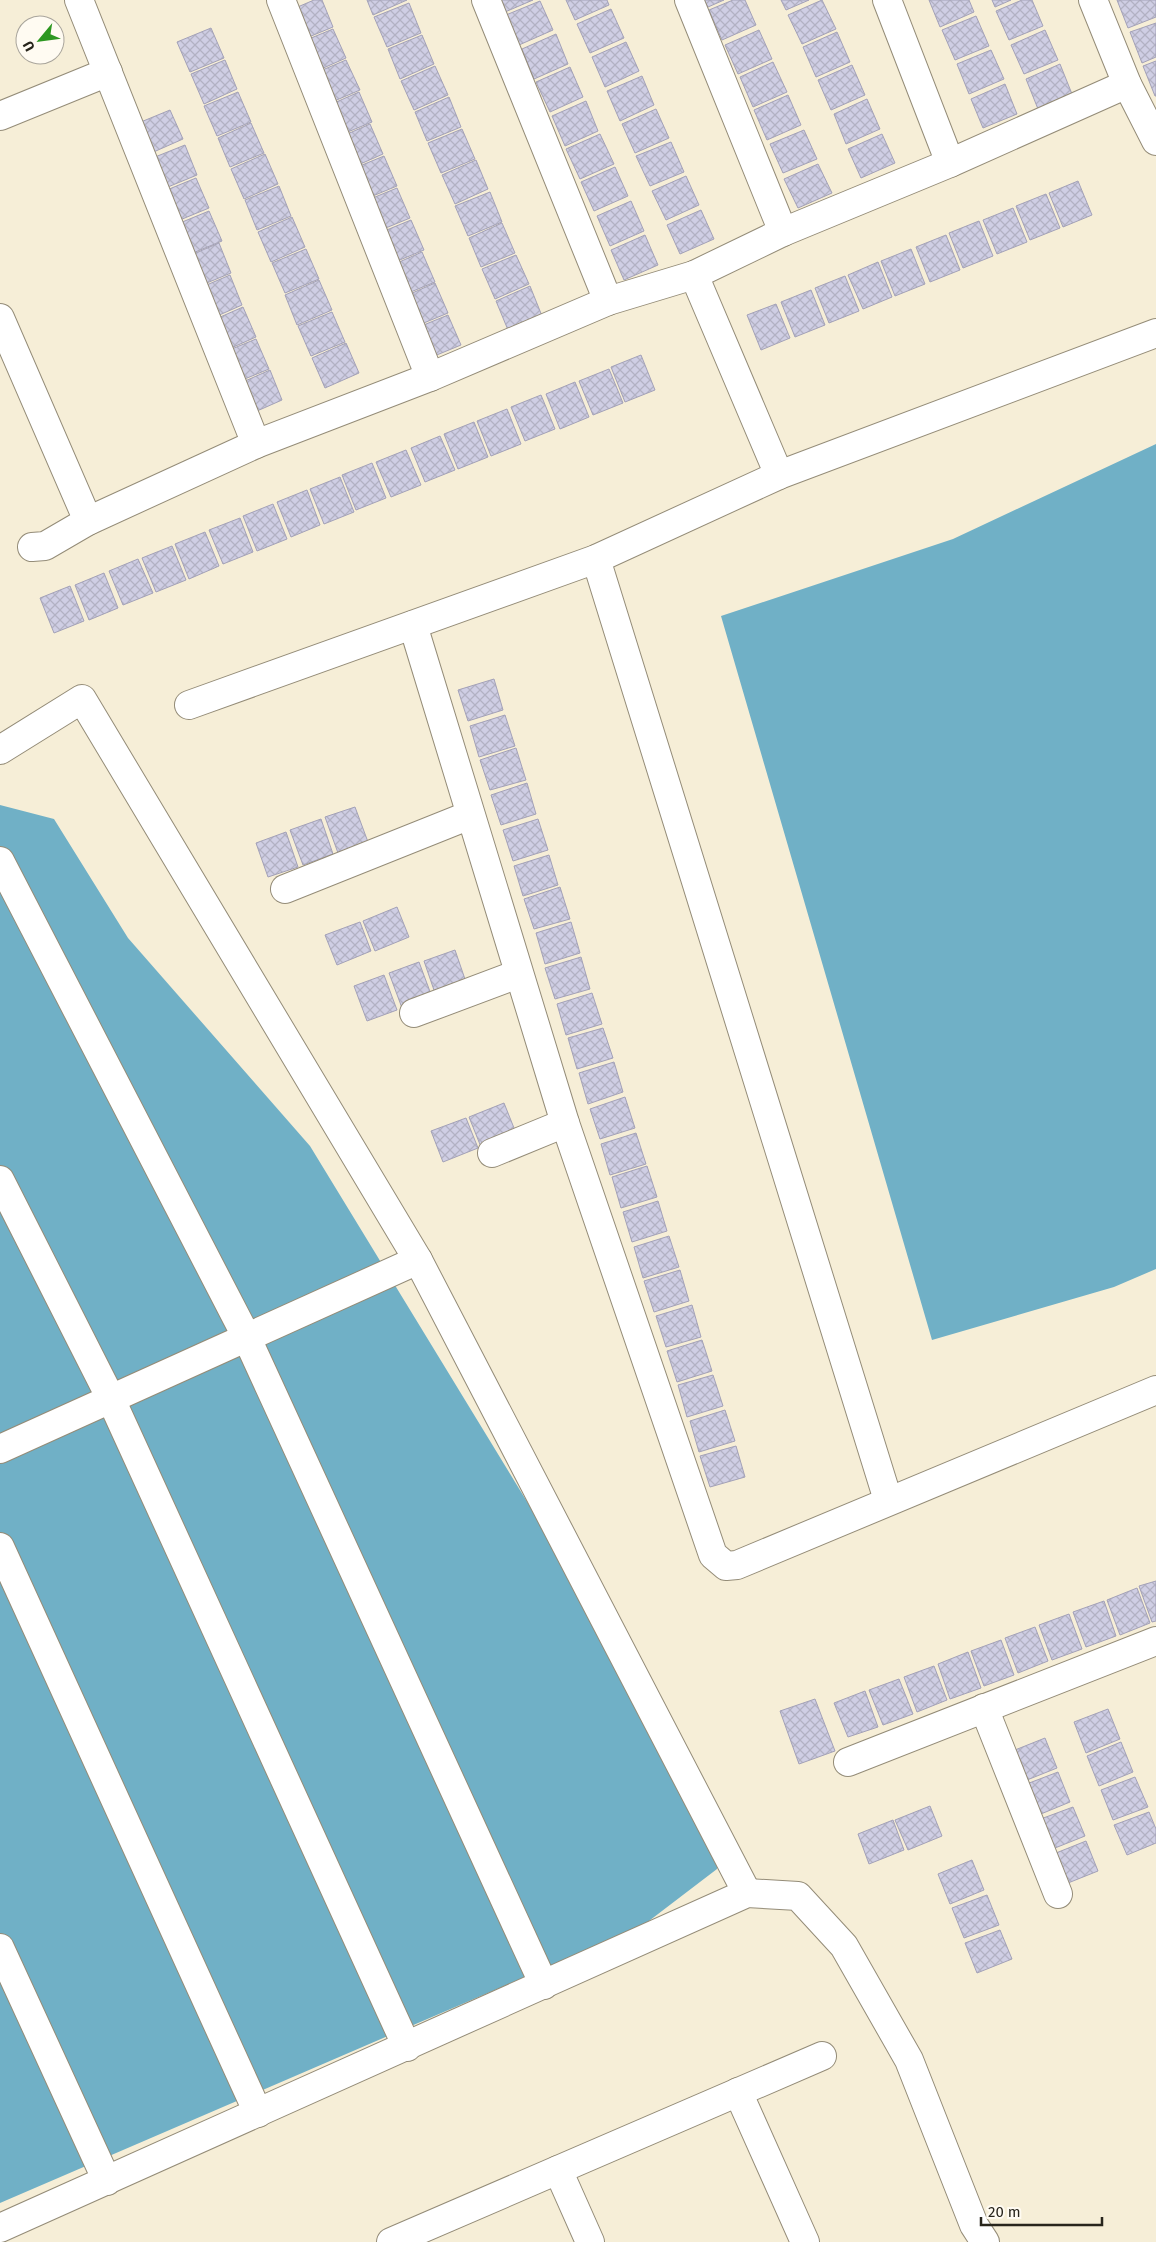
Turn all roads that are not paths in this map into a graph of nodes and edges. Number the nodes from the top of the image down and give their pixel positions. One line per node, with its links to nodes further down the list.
1 (79, 0): 7 (street)
2 (281, 0): 17 (street)
3 (486, 0): 14 (street)
4 (689, 0): 12 (street)
5 (887, 0): 11 (street)
6 (1093, 0): 8 (street)
7 (108, 72): 9 (street); 18 (street)
8 (1127, 84): 10 (street); 11 (street)
9 (0, 116)
10 (1156, 141)
11 (950, 163): 12 (street)
12 (783, 232): 13 (street)
13 (694, 275): 14 (street); 19 (street)
14 (608, 301): 17 (street)
15 (0, 318): 20 (street)
16 (1156, 333): 19 (street)
17 (430, 376): 18 (street)
18 (256, 444): 20 (street)
19 (779, 475): 22 (street)
20 (88, 521): 21 (street)
21 (32, 547)
22 (596, 559): 23 (street); 39 (street)
23 (412, 625): 24 (street); 26 (street)
24 (189, 705)
25 (0, 750): 34 (street)
26 (470, 815): 28 (street); 29 (street)
27 (0, 861): 35 (street)
28 (286, 889)
29 (518, 974): 30 (street); 31 (street)
30 (414, 1013)
31 (565, 1122): 32 (street); 39 (street)
32 (492, 1153)
33 (0, 1180): 37 (street)
34 (418, 1260): 35 (street); 44 (street)
35 (246, 1336): 37 (street); 47 (street)
36 (1156, 1390): 39 (street)
37 (110, 1398): 38 (street); 48 (street)
38 (0, 1449)
39 (888, 1500)
40 (0, 1547): 51 (street)
41 (1154, 1646): 42 (street)
42 (984, 1708): 43 (street); 45 (street)
43 (848, 1762)
44 (747, 1893): 47 (street); 58 (street)
45 (1058, 1894)
46 (0, 1948): 53 (street)
47 (544, 1985): 48 (street)
48 (407, 2047): 51 (street)
49 (822, 2056): 50 (street)
50 (738, 2092): 52 (street); 57 (street)
51 (258, 2113): 53 (street)
52 (558, 2170): 55 (street); 56 (street)
53 (107, 2181): 54 (street)
54 (0, 2228)
55 (400, 2240)
56 (590, 2242)
57 (805, 2242)
58 (985, 2242)

